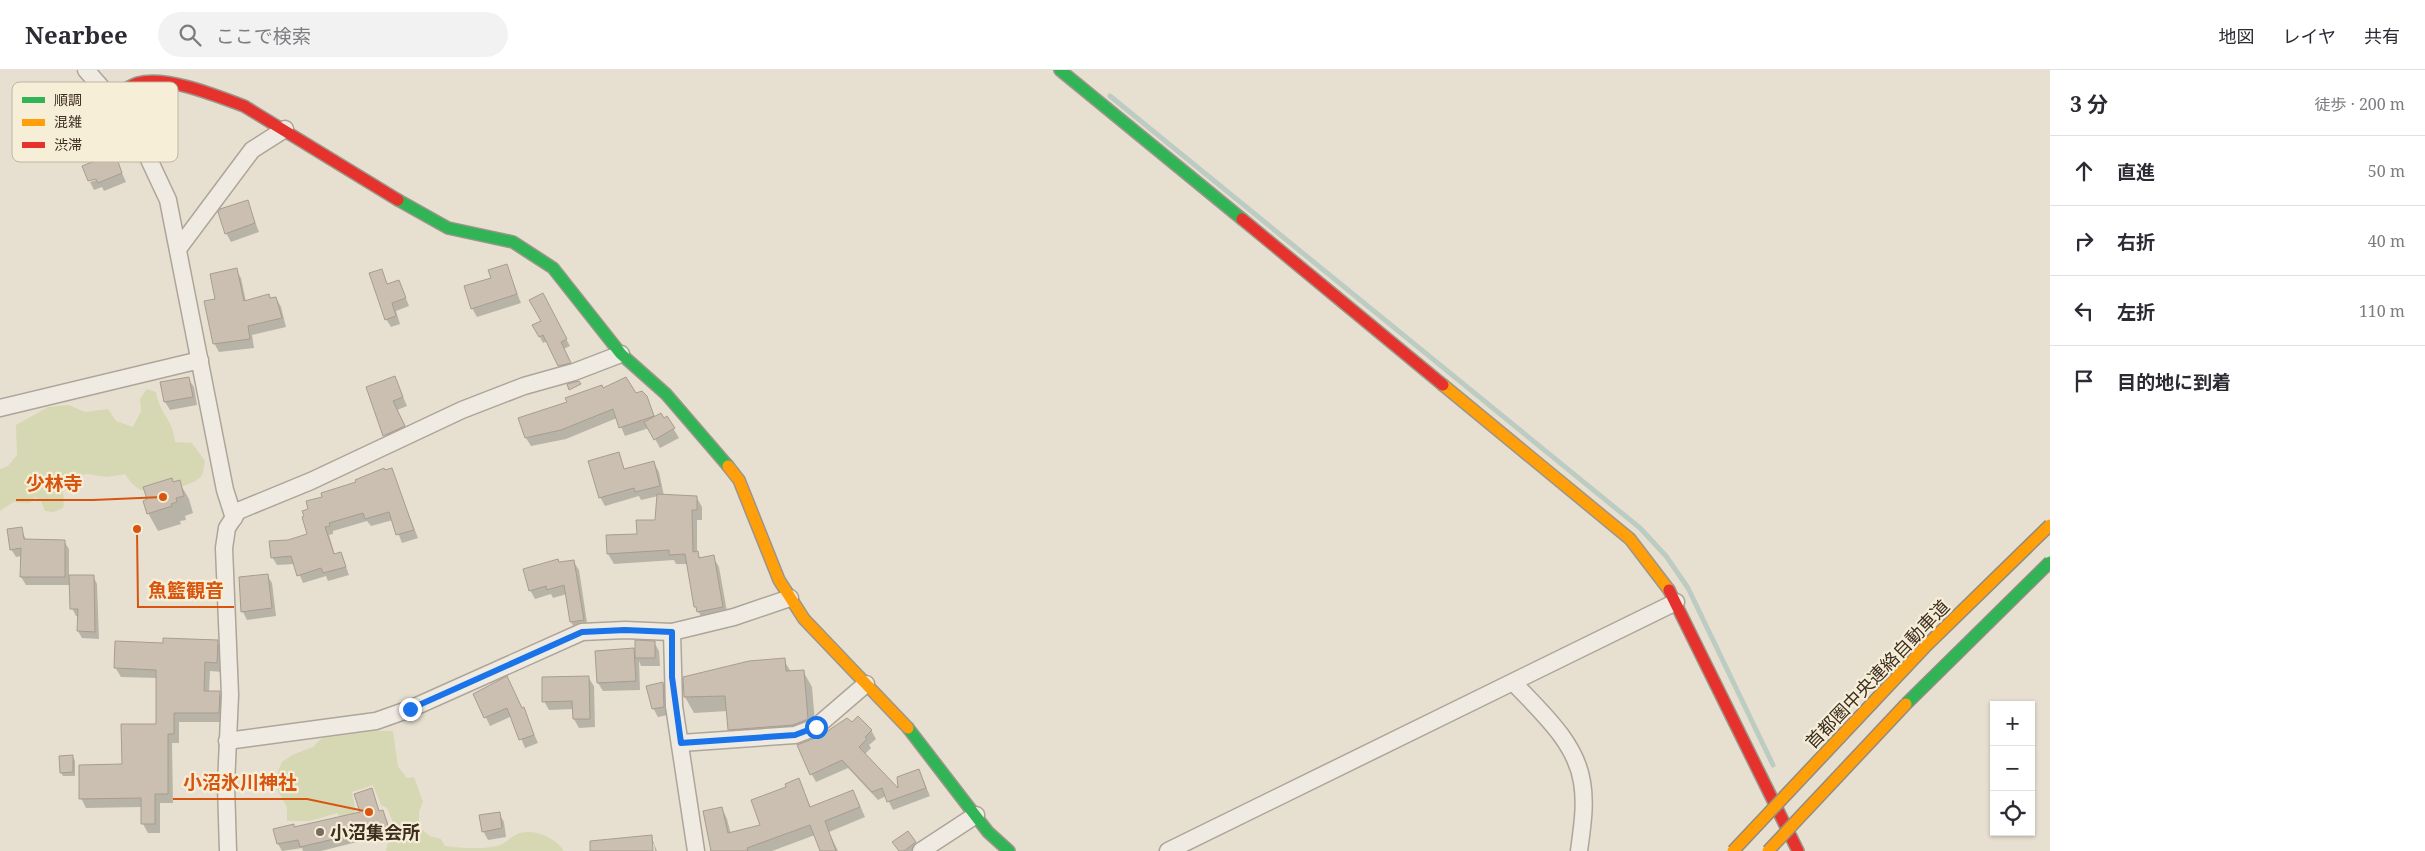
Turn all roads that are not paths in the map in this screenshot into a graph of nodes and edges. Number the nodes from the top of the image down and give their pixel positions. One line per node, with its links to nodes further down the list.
1 (86, 70): 3 (street)
2 (1060, 70): 17 (main road)
3 (96, 82)
4 (142, 82): 5 (main road)
5 (158, 82)
6 (178, 87): 7 (main road)
7 (285, 129): 9 (street); 10 (main road)
8 (151, 162): 9 (street)
9 (178, 248): 11 (street)
10 (621, 354): 13 (street); 16 (main road)
11 (200, 360): 12 (street); 13 (street)
12 (0, 408)
13 (234, 518): 21 (street)
14 (2050, 526): 30 (main road, 首都圏中央連絡自動車道, bridge)
15 (2050, 562): 31 (main road, bridge)
16 (790, 598): 18 (street); 20 (main road)
17 (1676, 602): 19 (street); 32 (main road)
18 (672, 632): 21 (street); 22 (street)
19 (1514, 683): 28 (street); 29 (street)
20 (866, 684): 22 (street); 23 (main road)
21 (228, 741): 24 (street)
22 (681, 743): 25 (street)
23 (976, 815): 26 (street); 27 (main road)
24 (228, 851)
25 (696, 851)
26 (921, 851)
27 (1009, 851)
28 (1168, 851)
29 (1579, 851)
30 (1733, 851)
31 (1768, 851)
32 (1798, 851)

